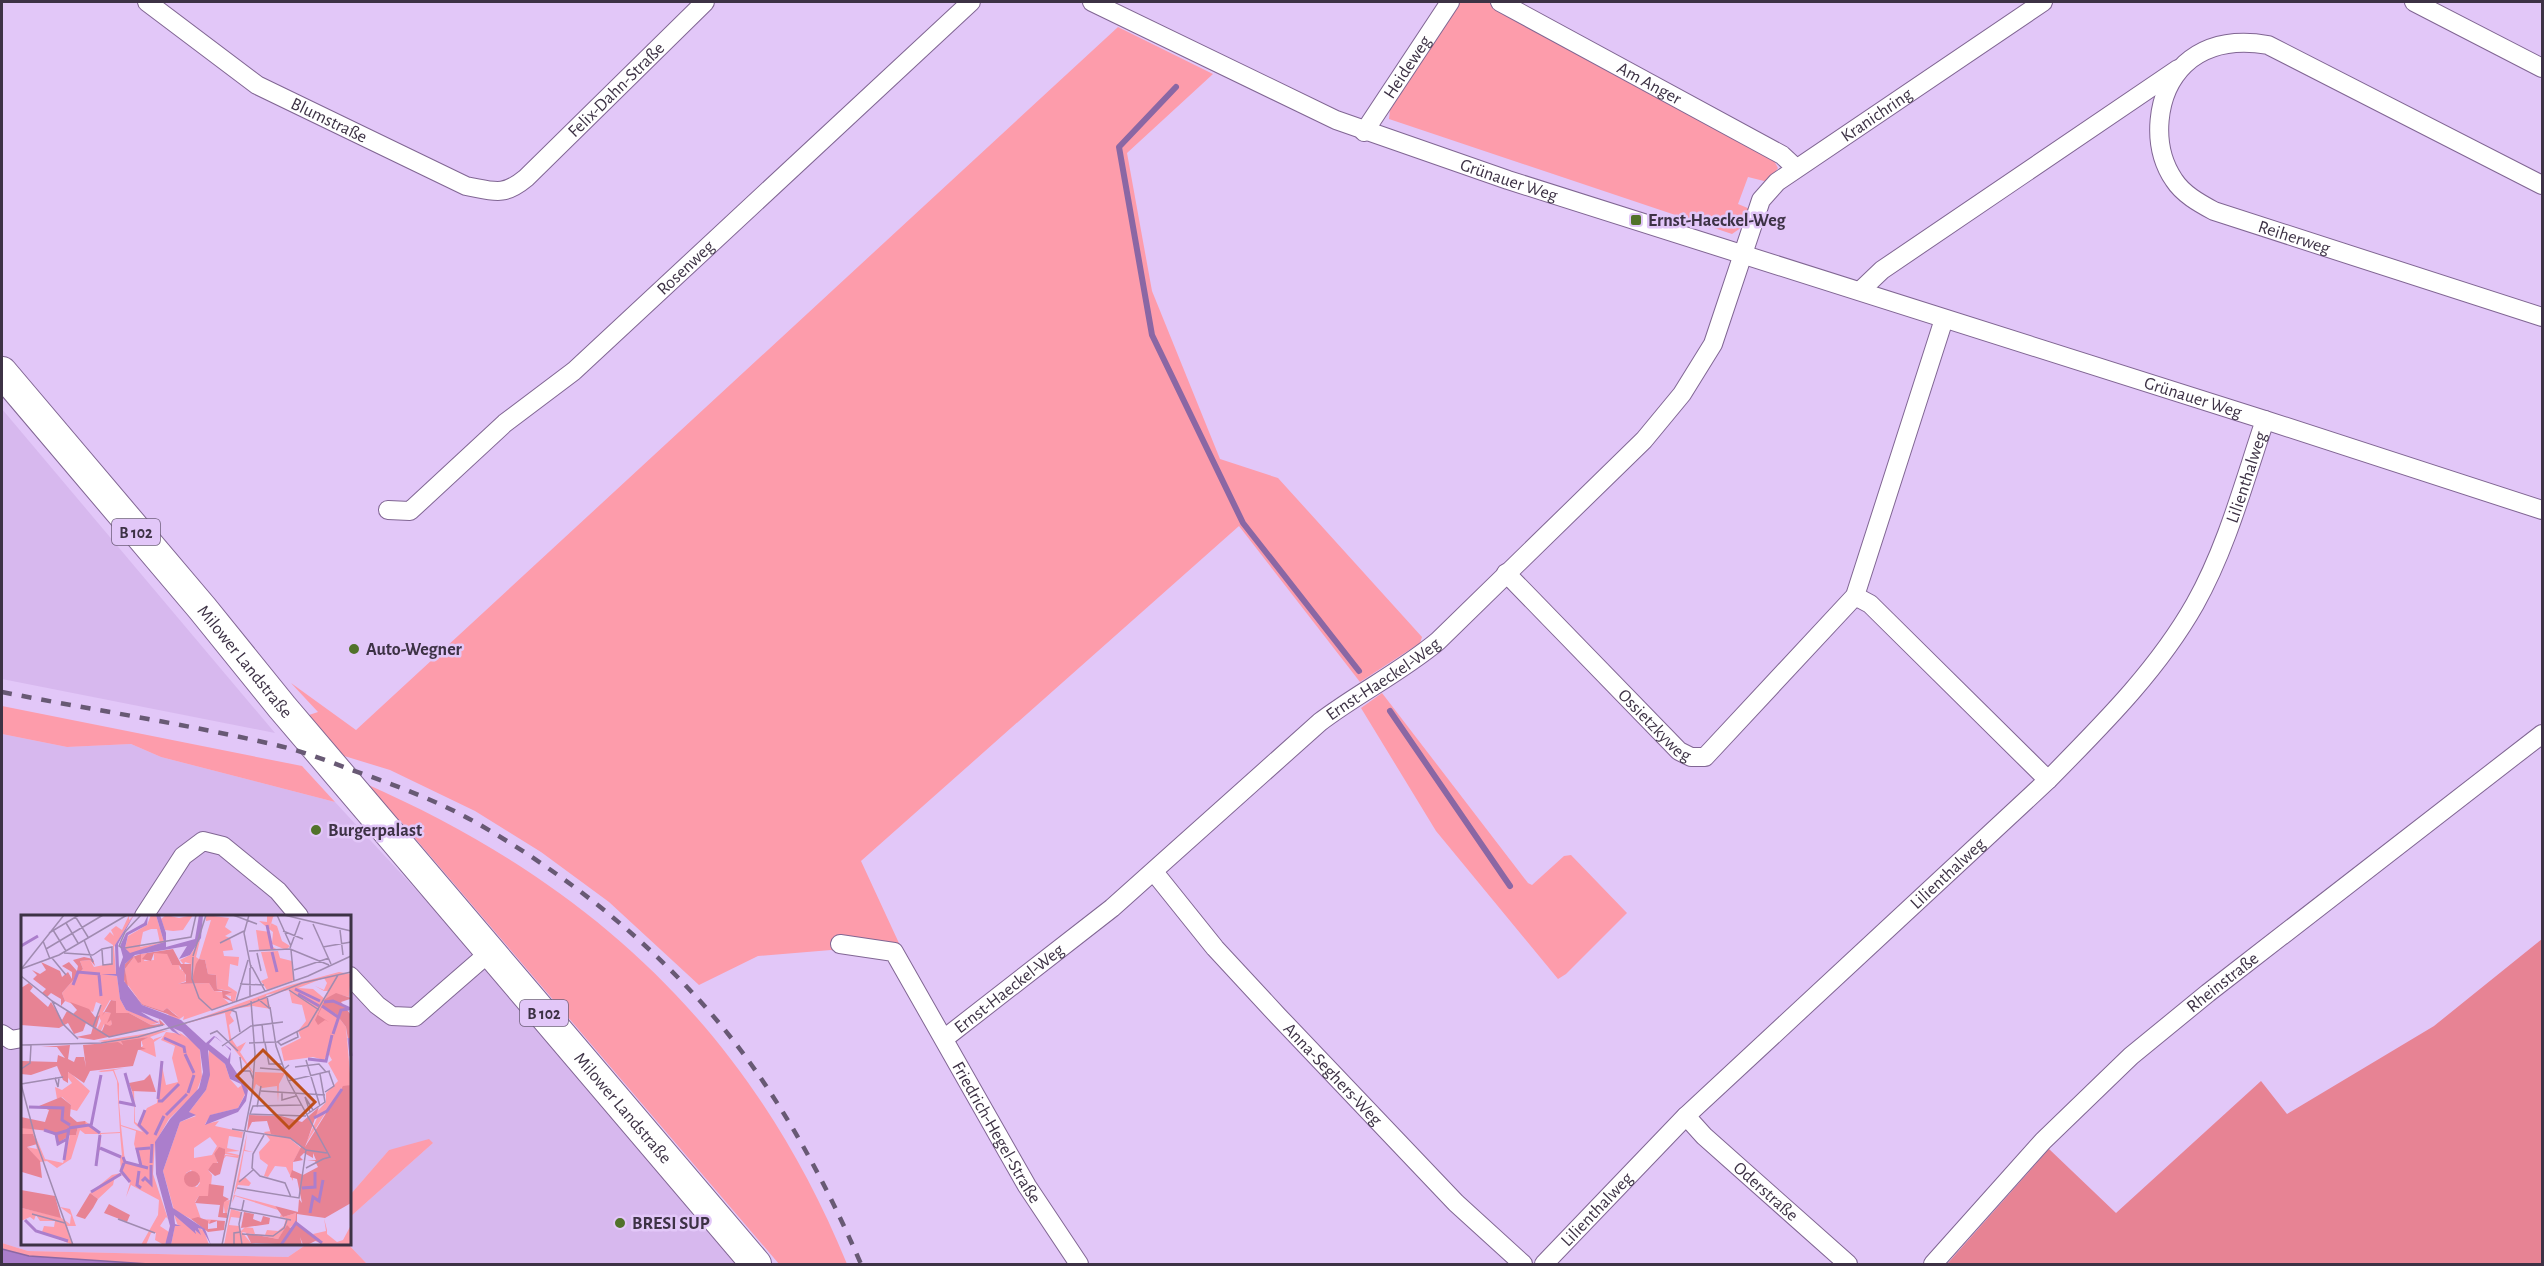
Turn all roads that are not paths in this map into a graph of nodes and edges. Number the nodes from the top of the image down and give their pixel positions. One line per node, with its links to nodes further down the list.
1 (147, 2): 13 (street, Blumstraße)
2 (705, 2): 13 (street, Felix-Dahn-Straße)
3 (971, 2): 21 (street, Rosenweg)
4 (1092, 2): 11 (street, Grünauer Weg)
5 (1450, 2): 11 (street, Heideweg)
6 (1500, 2): 12 (street, Am Anger)
7 (2043, 2): 12 (street, Kranichring)
8 (2414, 2): 10 (street)
9 (2186, 64): 14 (street, Reiherweg); 16 (street, Reiherweg); 17 (street, Reiherweg)
10 (2542, 68)
11 (1364, 132): 15 (street, Grünauer Weg)
12 (1796, 168): 15 (street, Kranichring)
13 (526, 178)
14 (2542, 185)
15 (1743, 255): 16 (street, Grünauer Weg); 23 (street, Ernst-Haeckel-Weg)
16 (1860, 291): 18 (street, Grünauer Weg)
17 (2542, 317)
18 (1944, 319): 20 (street, Grünauer Weg); 24 (street, Ossietzkyweg)
19 (2, 372): 31 (main road, Milower Landstraße / B 102)
20 (2265, 420): 22 (street, Grünauer Weg); 26 (street, Lilienthalweg)
21 (388, 510)
22 (2542, 510)
23 (1506, 573): 24 (street, Ossietzkyweg); 27 (street, Ernst-Haeckel-Weg)
24 (1855, 596): 26 (street)
25 (2542, 734): 42 (street, Rheinstraße)
26 (2048, 780): 36 (street, Lilienthalweg)
27 (1154, 872): 35 (street, Ernst-Haeckel-Weg); 39 (street, Anna-Seghers-Weg)
28 (145, 915): 29 (street)
29 (298, 915)
30 (840, 944): 35 (street, Friedrich-Hegel-Straße)
31 (491, 951): 32 (street); 37 (main road, Milower Landstraße / B 102)
32 (351, 977)
33 (2, 1034): 34 (street)
34 (21, 1038)
35 (945, 1038): 38 (street, Friedrich-Hegel-Straße)
36 (1686, 1116): 40 (street, Lilienthalweg); 41 (street, Oderstraße)
37 (756, 1264)
38 (1079, 1264)
39 (1523, 1264)
40 (1544, 1264)
41 (1848, 1264)
42 (1933, 1264)

